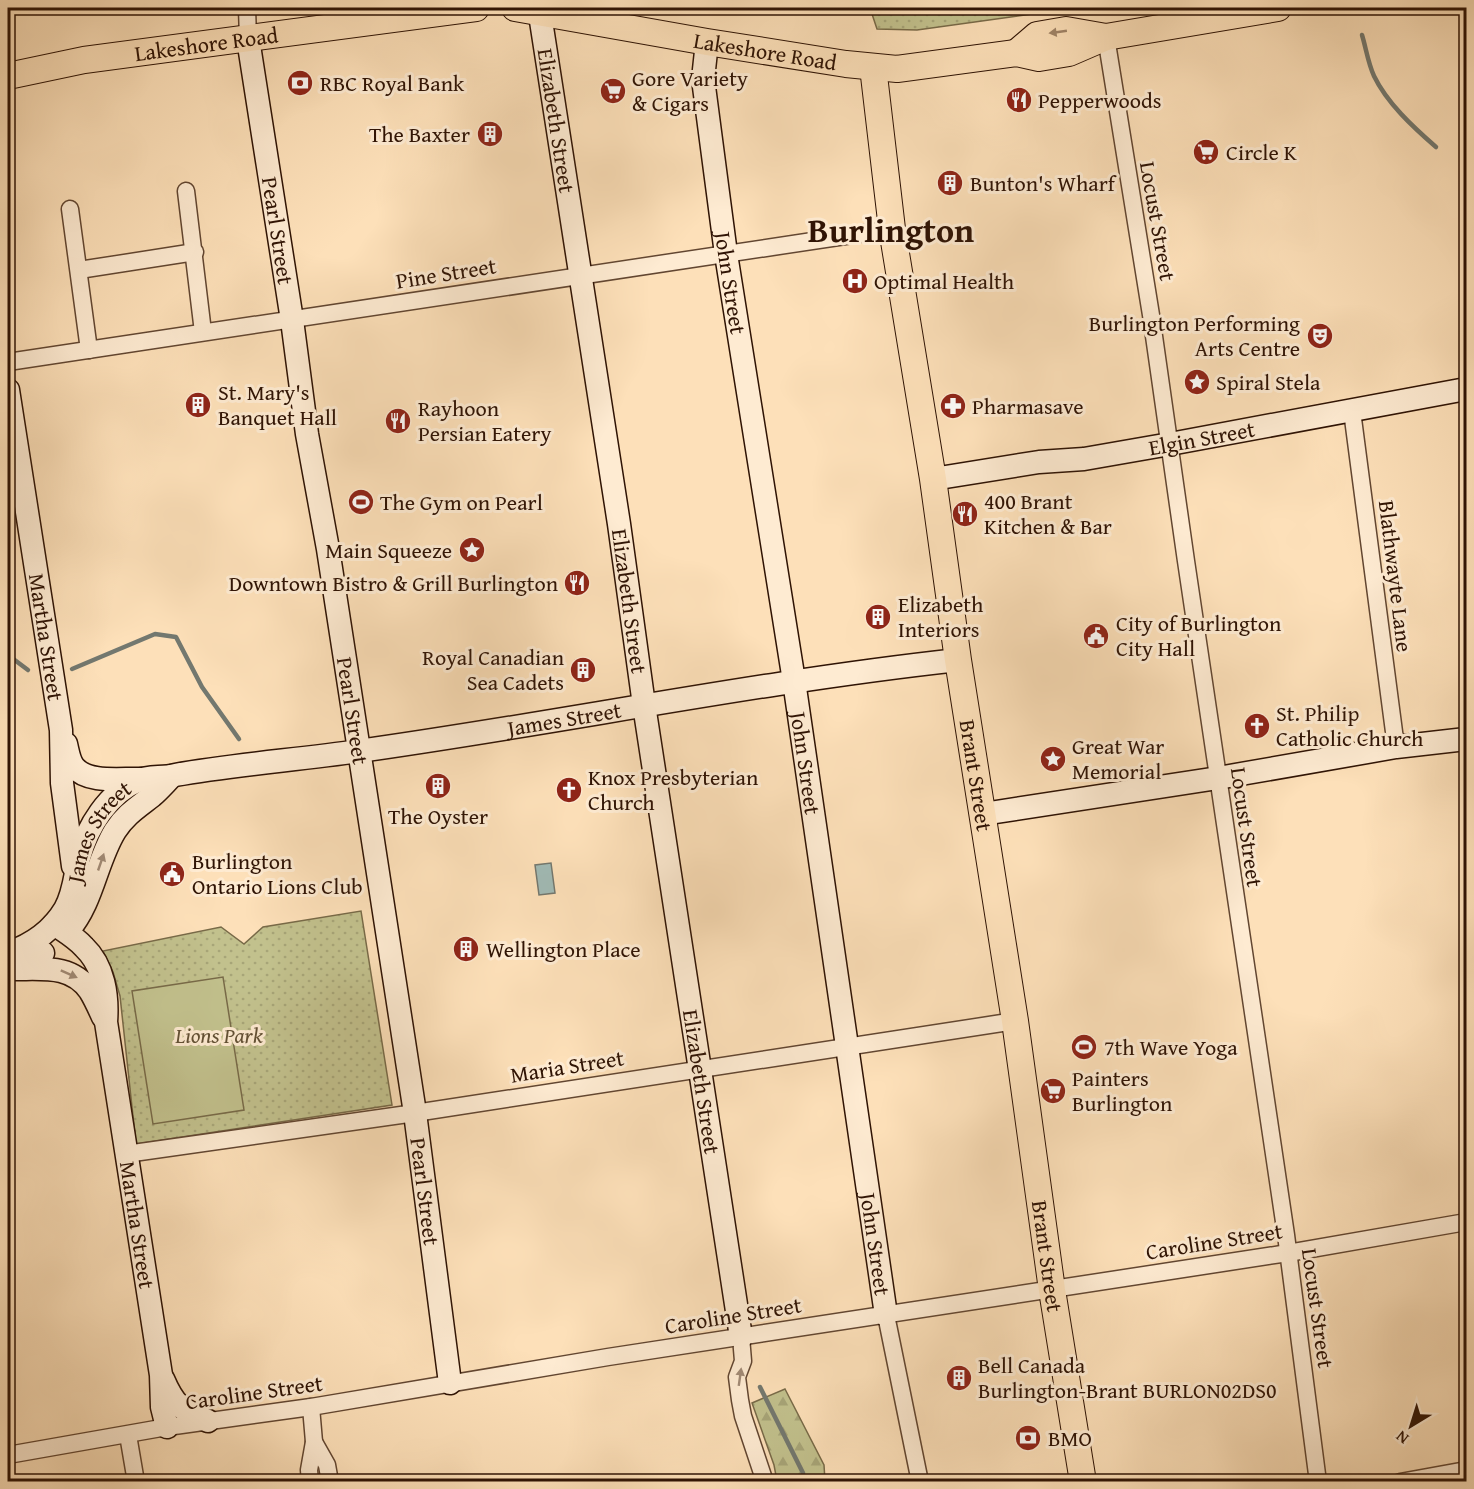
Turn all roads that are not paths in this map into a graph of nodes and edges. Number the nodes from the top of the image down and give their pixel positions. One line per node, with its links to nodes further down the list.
1 (246, 8): 6 (street)
2 (476, 8): 6 (main road, Lakeshore Road)
3 (1278, 8): 5 (main road, Lakeshore Road)
4 (531, 9): 7 (main road, Lakeshore Road); 16 (street, Elizabeth Street)
5 (1106, 37): 8 (main road, Lakeshore Road); 24 (street, Locust Street)
6 (248, 39): 9 (main road, Lakeshore Road); 17 (street, Pearl Street)
7 (707, 42): 8 (main road, Lakeshore Road); 14 (street, John Street)
8 (873, 67): 12 (main road, Brant Street)
9 (8, 76)
10 (186, 191): 13 (street)
11 (70, 209): 15 (street)
12 (892, 229): 14 (street, Pine Street); 25 (main road, Brant Street)
13 (195, 252): 15 (street); 18 (street)
14 (726, 254): 16 (street, Pine Street); 27 (street, John Street)
15 (79, 270): 19 (street)
16 (581, 276): 17 (street, Pine Street); 28 (street, Elizabeth Street)
17 (292, 320): 18 (street, Pine Street); 32 (street, Pearl Street)
18 (203, 333): 19 (street, Pine Street)
19 (89, 350): 20 (street, Pine Street)
20 (8, 362)
21 (1467, 389): 23 (street, Elgin Street)
22 (8, 390): 29 (street, Martha Street)
23 (1352, 411): 24 (street, Elgin Street); 31 (street, Blathwayte Lane)
24 (1170, 444): 25 (street, Elgin Street); 34 (street, Locust Street)
25 (933, 479): 26 (main road, Brant Street)
26 (957, 660): 27 (street, James Street); 36 (main road, Brant Street)
27 (794, 681): 28 (street, James Street); 42 (street, John Street)
28 (644, 705): 32 (street, James Street); 43 (street, Elizabeth Street)
29 (61, 730): 35 (street); 37 (street, Martha Street)
30 (1467, 739): 31 (street)
31 (1396, 747): 34 (street)
32 (358, 751): 33 (street, James Street); 44 (street, Pearl Street)
33 (172, 776): 35 (street, James Street); 38 (street, James Street, one-way to 33)
34 (1218, 778): 36 (street); 47 (street, Locust Street)
35 (141, 779): 37 (street, James Street)
36 (983, 814): 40 (main road, Brant Street)
37 (74, 885): 38 (street, James Street)
38 (61, 928): 39 (street); 41 (street)
39 (9, 963): 41 (street, one-way to 41)
40 (1015, 1021): 42 (street, Maria Street); 48 (main road, Brant Street)
41 (106, 1022): 45 (street, Martha Street)
42 (848, 1047): 43 (street, Maria Street); 49 (street, John Street)
43 (699, 1068): 44 (street, Maria Street); 50 (street, Elizabeth Street)
44 (415, 1113): 45 (street, Maria Street); 52 (street, Pearl Street)
45 (126, 1154): 51 (street, Martha Street)
46 (1467, 1222): 47 (street, Caroline Street)
47 (1288, 1253): 48 (street, Caroline Street); 66 (street, Locust Street)
48 (1052, 1290): 49 (street, Caroline Street); 65 (main road, Brant Street)
49 (886, 1315): 50 (street, Caroline Street); 64 (street, John Street)
50 (741, 1337): 52 (street, Caroline Street); 63 (street, one-way to 50)
51 (161, 1375): 54 (street); 55 (street, Martha Street)
52 (450, 1383): 53 (street, Caroline Street)
53 (310, 1407): 54 (street, Caroline Street); 57 (street)
54 (208, 1421): 55 (street, Caroline Street)
55 (167, 1427): 56 (street, Caroline Street)
56 (128, 1435): 58 (street, Caroline Street); 60 (street)
57 (314, 1442): 61 (street); 62 (street)
58 (8, 1455)
59 (1467, 1470): 67 (street)
60 (135, 1482)
61 (310, 1482)
62 (330, 1482)
63 (765, 1482)
64 (920, 1482)
65 (1083, 1482)
66 (1318, 1482)
67 (1401, 1482)

